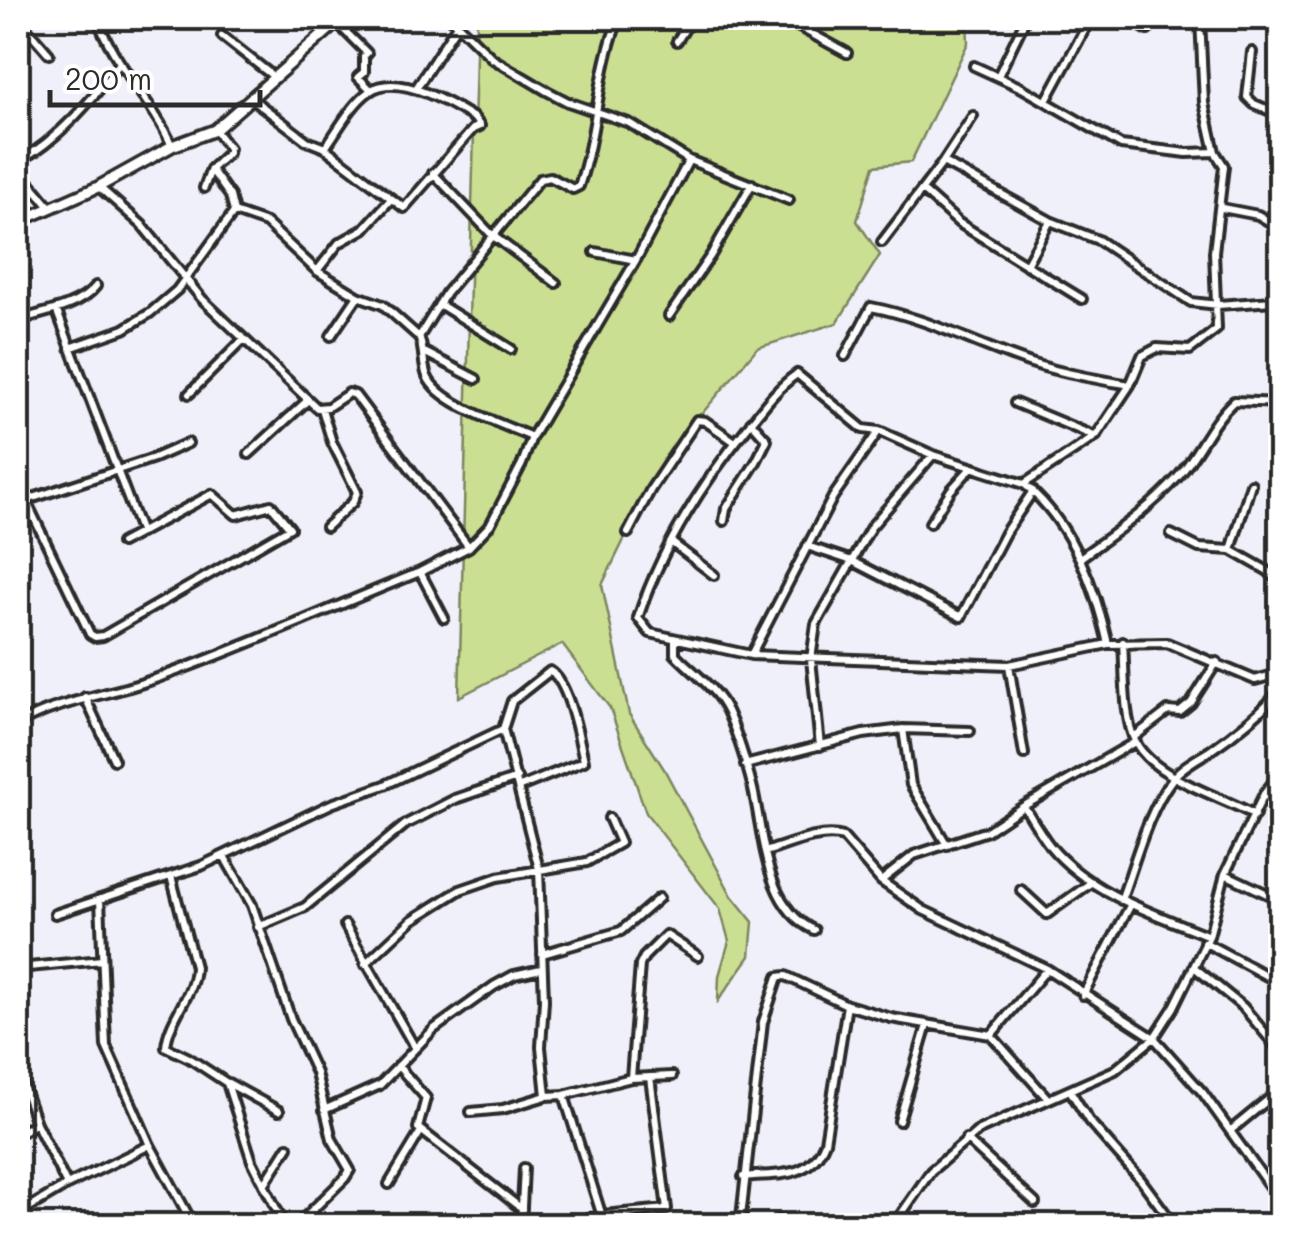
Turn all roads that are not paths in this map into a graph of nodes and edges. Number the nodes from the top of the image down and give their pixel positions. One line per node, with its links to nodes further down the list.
1 (32, 18): 12 (street)
2 (97, 18): 20 (street)
3 (450, 18): 13 (street)
4 (620, 18): 28 (street)
5 (692, 18): 16 (street)
6 (783, 18): 17 (street)
7 (1026, 18): 22 (street)
8 (1092, 18): 27 (street)
9 (1126, 18): 14 (street)
10 (1200, 18): 34 (street)
11 (339, 20): 23 (main road); 25 (street)
12 (20, 22): 19 (street)
13 (457, 25): 24 (street); 28 (street)
14 (1148, 30)
15 (222, 36): 23 (street)
16 (678, 41)
17 (847, 52)
18 (1252, 52): 29 (street)
19 (48, 54)
20 (120, 63): 32 (street); 37 (street)
21 (974, 66): 22 (street)
22 (998, 76): 27 (street)
23 (274, 78): 26 (main road)
24 (417, 88): 25 (street); 39 (street)
25 (371, 90): 33 (street)
26 (251, 98): 31 (main road); 33 (street)
27 (1046, 101): 34 (street)
28 (594, 111): 35 (street); 52 (street)
29 (1280, 114)
30 (973, 116): 36 (street)
31 (215, 130): 32 (main road); 38 (street)
32 (172, 146): 41 (main road)
33 (325, 148): 44 (street)
34 (1215, 152): 47 (street)
35 (689, 160): 40 (street); 56 (street)
36 (944, 162): 43 (street); 49 (street)
37 (18, 166): 46 (street)
38 (211, 168): 42 (street); 48 (street)
39 (434, 173): 44 (street); 52 (street)
40 (752, 184): 45 (street); 68 (street)
41 (98, 187): 46 (main road); 59 (street)
42 (204, 188)
43 (922, 190): 53 (street); 57 (street)
44 (391, 200): 58 (street)
45 (789, 200)
46 (51, 208): 50 (main road)
47 (1221, 208): 51 (street); 66 (street)
48 (234, 212): 58 (street); 59 (street)
49 (1050, 221): 57 (street); 66 (street)
50 (18, 222)
51 (1280, 228)
52 (492, 235): 60 (street); 65 (street)
53 (882, 242)
54 (596, 252): 56 (street)
55 (1280, 256): 64 (street)
56 (636, 260): 88 (street)
57 (1026, 265): 63 (street)
58 (316, 270): 62 (street)
59 (185, 278): 73 (street); 74 (street)
60 (556, 283)
61 (96, 286): 67 (street)
62 (358, 296): 71 (street); 72 (street)
63 (1082, 299)
64 (1273, 301): 66 (street); 69 (street)
65 (439, 304): 72 (street); 75 (street)
66 (1218, 306): 79 (street)
67 (56, 309): 70 (street); 74 (street)
68 (669, 316)
69 (1280, 318)
70 (18, 320)
71 (331, 336)
72 (419, 336): 76 (street)
73 (244, 339): 80 (street); 81 (street)
74 (70, 348): 94 (street)
75 (511, 349)
76 (426, 353): 78 (street); 88 (street)
77 (845, 356): 79 (street)
78 (476, 378)
79 (1130, 385): 87 (street)
80 (189, 394)
81 (308, 400): 84 (street); 91 (street)
82 (1016, 403): 87 (street)
83 (1280, 403): 111 (street)
84 (322, 409): 102 (street); 109 (street)
85 (751, 422): 86 (street); 89 (street); 100 (street)
86 (879, 431): 92 (street); 108 (street)
87 (1096, 436): 96 (street)
88 (532, 437): 109 (street)
89 (734, 442): 104 (street); 106 (street)
90 (188, 443): 94 (street)
91 (249, 454)
92 (933, 455): 93 (street); 112 (street)
93 (971, 467): 96 (street); 101 (street)
94 (116, 471): 99 (street); 103 (street)
95 (18, 484): 99 (street)
96 (1024, 484): 98 (street)
97 (1251, 484): 110 (street)
98 (1033, 491): 111 (street); 112 (street)
99 (27, 500): 103 (street)
100 (724, 521)
101 (930, 523)
102 (326, 527)
103 (141, 533): 107 (street)
104 (628, 533)
105 (1171, 534): 110 (street)
106 (671, 542): 114 (street); 117 (street)
107 (121, 543)
108 (806, 546): 112 (street); 120 (street)
109 (469, 547): 113 (street)
110 (1231, 550): 115 (street)
111 (1080, 558): 119 (street)
112 (852, 561): 121 (street)
113 (420, 572): 116 (street); 126 (street)
114 (714, 575)
115 (1280, 582)
116 (444, 618)
117 (675, 640): 120 (street); 135 (street)
118 (1123, 642): 119 (street); 122 (street); 131 (street)
119 (1108, 644): 123 (street)
120 (751, 655): 121 (street)
121 (812, 659): 123 (street); 132 (street)
122 (1217, 662): 124 (street); 131 (street)
123 (1009, 665): 133 (street)
124 (1280, 674)
125 (1280, 689): 137 (street)
126 (85, 697): 127 (street); 134 (street)
127 (18, 724)
128 (502, 729): 138 (street); 139 (street); 147 (street)
129 (903, 730): 130 (street); 132 (street); 145 (street)
130 (970, 731)
131 (1135, 740): 137 (street); 141 (street)
132 (820, 746): 135 (street)
133 (1024, 754)
134 (114, 760)
135 (746, 765): 146 (street)
136 (1280, 773): 140 (street)
137 (1175, 775): 143 (street); 156 (street)
138 (517, 778): 139 (street); 161 (street)
139 (520, 788): 148 (street)
140 (1264, 794): 142 (street); 143 (street)
141 (1024, 806): 145 (street); 152 (street)
142 (1280, 808)
143 (1255, 815): 149 (street)
144 (609, 818): 148 (street)
145 (947, 844): 151 (street)
146 (766, 852): 151 (street); 162 (street)
147 (224, 856): 150 (street); 161 (street)
148 (538, 868): 164 (street); 167 (street)
149 (1225, 874): 157 (street); 163 (street)
150 (171, 876): 154 (street); 185 (street)
151 (881, 881): 171 (street)
152 (1092, 882): 153 (street); 156 (street)
153 (1021, 890)
154 (100, 898): 159 (street); 166 (street)
155 (659, 898): 164 (street)
156 (1121, 900): 158 (street)
157 (1280, 900)
158 (1130, 904): 163 (street); 173 (street)
159 (55, 914)
160 (345, 925): 167 (street)
161 (258, 927): 191 (street)
162 (814, 930)
163 (1206, 939): 169 (street); 172 (street)
164 (541, 954): 170 (street)
165 (698, 956): 184 (street)
166 (102, 960): 168 (street); 200 (street)
167 (365, 964): 178 (street)
168 (18, 968)
169 (1194, 968): 177 (street); 179 (street)
170 (542, 969): 178 (street); 189 (street)
171 (1047, 970): 173 (street); 176 (street)
172 (1280, 983)
173 (1083, 994): 177 (street)
174 (846, 1005): 175 (street); 203 (street); 203 (street)
175 (927, 1025): 176 (street); 194 (street)
176 (990, 1036): 190 (street)
177 (1154, 1038): 187 (street); 196 (street)
178 (415, 1048): 180 (street)
179 (1280, 1051)
180 (398, 1066): 191 (street); 197 (street)
181 (18, 1071): 195 (street)
182 (672, 1076): 183 (street)
183 (650, 1077): 184 (street); 212 (street)
184 (631, 1078): 188 (street)
185 (227, 1083): 192 (street); 206 (street)
186 (1280, 1090): 196 (street)
187 (1071, 1092): 190 (street); 211 (street)
188 (564, 1095): 189 (street); 212 (street)
189 (546, 1096): 193 (street)
190 (1048, 1098): 199 (street)
191 (324, 1110): 215 (street)
192 (279, 1112)
193 (471, 1112)
194 (899, 1120)
195 (36, 1123): 198 (street); 205 (street)
196 (1230, 1130): 207 (street)
197 (421, 1131): 204 (street); 209 (street)
198 (18, 1134)
199 (966, 1139): 208 (street); 222 (street)
200 (150, 1145): 205 (street); 213 (street)
201 (288, 1148): 206 (street)
202 (524, 1168): 209 (street)
203 (744, 1178): 219 (street)
204 (389, 1184)
205 (67, 1185): 210 (street)
206 (264, 1185): 214 (street)
207 (1280, 1202)
208 (1034, 1203)
209 (522, 1209): 216 (street)
210 (18, 1214)
211 (1164, 1214): 223 (street); 224 (street)
212 (603, 1215): 217 (street); 218 (street)
213 (190, 1224)
214 (285, 1226)
215 (296, 1226)
216 (520, 1226)
217 (552, 1226)
218 (605, 1226)
219 (740, 1226)
220 (780, 1226): 221 (street)
221 (808, 1226)
222 (893, 1226)
223 (1147, 1226)
224 (1174, 1226)

